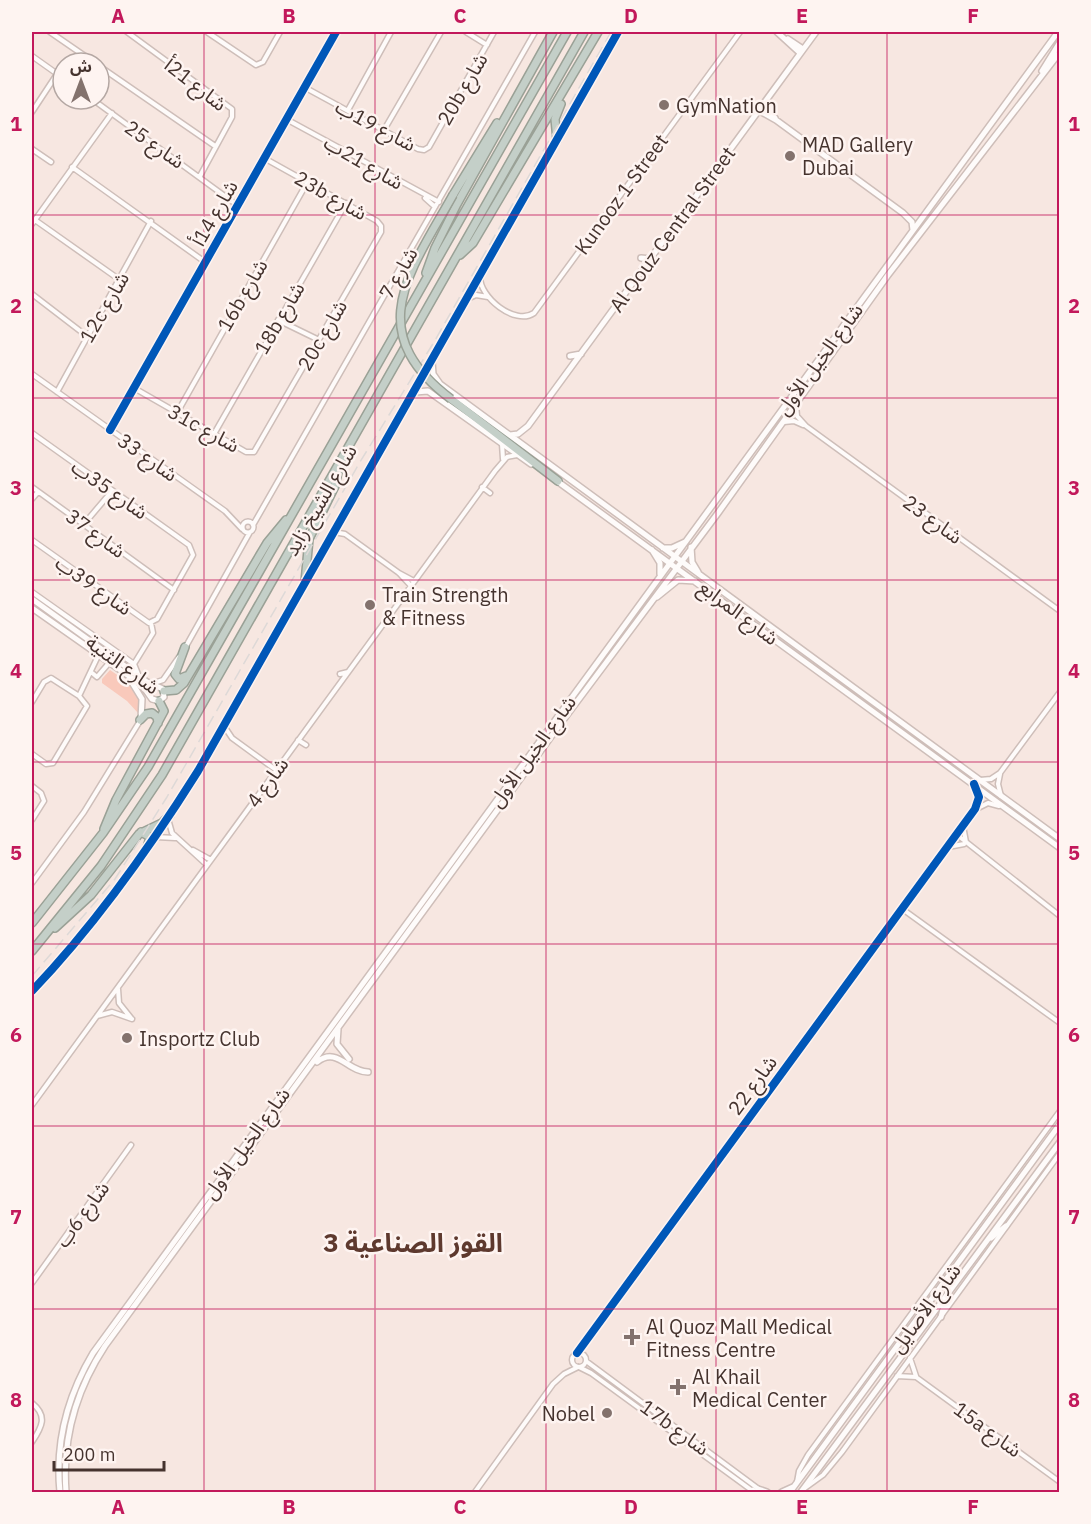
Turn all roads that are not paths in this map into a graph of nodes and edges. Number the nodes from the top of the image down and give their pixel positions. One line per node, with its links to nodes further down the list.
1 (50, 32): 22 (street)
2 (127, 32): 41 (street, شارع 21أ)
3 (207, 32): 4 (street)
4 (280, 32)
5 (335, 32): 31 (street, شارع 14أ)
6 (392, 32): 34 (street)
7 (441, 32): 38 (street)
8 (466, 32): 21 (street)
9 (494, 32): 21 (street, 20b شارع)
10 (536, 32): 52 (street, شارع 7)
11 (553, 32): 32 (highway)
12 (567, 32): 68 (highway, شارع الشيخ زايد)
13 (584, 32): 62 (highway, شارع الشيخ زايد)
14 (598, 32): 26 (highway)
15 (618, 32): 39 (main road)
16 (739, 32): 70 (street, Kunooz 1 Street)
17 (777, 32): 23 (main road)
18 (816, 32): 23 (main road, Al Qouz Central Street)
19 (1057, 32): 56 (main road, شارع الخيل الأول)
20 (1059, 42): 29 (main road)
21 (488, 43): 40 (street, 20b شارع)
22 (78, 51)
23 (802, 51): 33 (main road, Al Qouz Central Street)
24 (1059, 52): 29 (main road, شارع الخيل الأول)
25 (32, 56): 27 (street)
26 (579, 64): 39 (highway); 62 (highway)
27 (51, 70)
28 (111, 75): 41 (street)
29 (1041, 76): 84 (main road, شارع الخيل الأول)
30 (51, 86): 35 (street)
31 (305, 86): 34 (street, شارع 19ب); 37 (street, شارع 14أ)
32 (510, 107): 68 (highway); 99 (highway, bridge)
33 (760, 108): 50 (main road, Al Qouz Central Street); 55 (main road)
34 (347, 109): 38 (street, شارع 19ب)
35 (32, 112)
36 (111, 112): 45 (street); 46 (street, شارع 25)
37 (287, 118): 43 (street, شارع 14أ); 49 (street, شارع 21ب)
38 (385, 131): 40 (street, شارع 19ب)
39 (557, 140): 66 (main road)
40 (429, 147)
41 (214, 148): 46 (street)
42 (32, 149): 44 (street)
43 (265, 157): 47 (street, 23b شارع); 53 (street, شارع 14أ)
44 (51, 162)
45 (73, 166): 57 (street); 58 (street)
46 (198, 175): 53 (street, شارع 25)
47 (307, 180): 51 (street, 23b شارع); 85 (street, 16b شارع)
48 (688, 194): 50 (main road)
49 (422, 195): 52 (street, شارع 21ب); 54 (street, شارع 21ب)
50 (694, 199): 64 (main road, Al Qouz Central Street)
51 (345, 202): 59 (street, 23b شارع); 72 (street, 18b شارع)
52 (439, 202): 54 (street, شارع 7)
53 (238, 203): 65 (street, شارع 14أ)
54 (435, 207): 105 (street, شارع 7)
55 (903, 213): 56 (main road); 61 (main road)
56 (925, 214): 61 (main road, شارع الخيل الأول)
57 (36, 219): 60 (street); 67 (street)
58 (153, 222): 65 (street); 67 (street, 12c شارع)
59 (378, 222): 74 (street, 20c شارع)
60 (32, 224)
61 (912, 232): 117 (main road, شارع الخيل الأول)
62 (458, 256): 98 (highway, شارع الشيخ زايد)
63 (641, 258): 64 (main road)
64 (651, 259): 75 (main road, Al Qouz Central Street)
65 (206, 260): 80 (street, شارع 14أ)
66 (480, 276): 70 (street); 71 (main road)
67 (121, 278): 73 (street, 12c شارع)
68 (424, 283): 106 (highway, شارع الشيخ زايد)
69 (32, 294): 73 (street)
70 (491, 299): 71 (street)
71 (465, 301): 77 (main road)
72 (279, 318): 74 (street); 91 (street, 18b شارع)
73 (88, 335): 81 (street, 12c شارع)
74 (318, 341): 94 (street, 20c شارع)
75 (581, 354): 76 (main road); 87 (main road, Al Qouz Central Street)
76 (570, 356)
77 (432, 360): 79 (main road); 83 (main road)
78 (32, 374): 81 (street, شارع 33)
79 (440, 384): 82 (main road); 92 (main road, شارع المرابع)
80 (133, 389): 85 (street, 31c شارع); 89 (street, شارع 14أ)
81 (56, 391): 89 (street, شارع 33)
82 (429, 392): 83 (main road); 93 (main road, شارع المرابع)
83 (412, 394): 108 (main road)
84 (796, 402): 86 (main road, شارع الخيل الأول); 88 (street)
85 (175, 412): 91 (street, 31c شارع)
86 (781, 424): 88 (street); 120 (main road, شارع الخيل الأول)
87 (528, 426): 92 (main road, Al Qouz Central Street); 95 (main road)
88 (806, 426): 135 (street, شارع 23)
89 (109, 429): 107 (street, شارع 33)
90 (32, 433): 102 (street, شارع 35ب)
91 (213, 434): 94 (street, 31c شارع)
92 (509, 435): 95 (main road, شارع المرابع)
93 (502, 444): 96 (main road, شارع المرابع); 97 (street)
94 (257, 448)
95 (528, 449): 121 (main road, شارع المرابع)
96 (517, 455): 97 (street); 99 (main road, شارع المرابع)
97 (503, 460): 100 (street, شارع 4)
98 (338, 468): 128 (highway); 188 (highway, شارع الشيخ زايد)
99 (558, 481): 119 (main road, شارع المرابع)
100 (483, 487): 103 (street); 127 (street, شارع 4)
101 (35, 490): 104 (street); 110 (street, شارع 37)
102 (111, 490): 110 (street); 131 (street, شارع 35ب)
103 (490, 493)
104 (32, 498)
105 (258, 513): 109 (street, شارع 7); 111 (street, شارع 7)
106 (291, 516): 141 (highway); 172 (highway, شارع الشيخ زايد)
107 (236, 519): 109 (street, شارع 33); 112 (street, شارع 33)
108 (340, 521): 114 (main road); 115 (street)
109 (246, 522): 111 (street, شارع 33); 112 (street)
110 (86, 525): 131 (street, شارع 37)
111 (253, 525): 113 (street, شارع 7)
112 (243, 530): 113 (street); 118 (street)
113 (250, 532): 118 (street)
114 (333, 533): 115 (street); 128 (main road)
115 (345, 534): 124 (street)
116 (32, 540): 136 (street, شارع 39ب)
117 (687, 541): 121 (main road); 122 (main road, شارع الخيل الأول)
118 (242, 542): 137 (street)
119 (647, 544): 122 (main road, شارع المرابع); 125 (main road)
120 (692, 547): 123 (main road, شارع الخيل الأول); 126 (main road)
121 (662, 548): 122 (main road, شارع المرابع)
122 (673, 559): 123 (main road, شارع المرابع); 125 (main road, شارع الخيل الأول)
123 (679, 564): 126 (main road, شارع المرابع); 129 (main road, شارع المرابع); 133 (main road, شارع الخيل الأول)
124 (399, 573): 127 (street); 130 (street)
125 (660, 576): 225 (main road, شارع الخيل الأول)
126 (700, 576): 163 (main road, شارع المرابع)
127 (414, 581): 130 (street, شارع 4)
128 (306, 582): 155 (main road)
129 (701, 583): 133 (main road); 163 (main road, شارع المرابع)
130 (411, 585): 143 (street, شارع 4)
131 (174, 589): 136 (street, شارع 39ب)
132 (33, 595): 140 (street); 145 (main road, شارع الثنية)
133 (653, 599): 194 (main road, شارع الخيل الأول)
134 (32, 608): 138 (main road, شارع الثنية)
135 (1059, 611)
136 (151, 622): 140 (street)
137 (185, 647): 141 (highway); 147 (street)
138 (98, 656): 139 (main road, شارع الثنية); 142 (street)
139 (109, 663): 142 (street); 146 (main road, شارع الثنية)
140 (134, 664): 145 (street)
141 (192, 669): 148 (highway)
142 (90, 672): 150 (street)
143 (348, 672): 144 (street); 158 (street, شارع 4)
144 (340, 674)
145 (138, 675): 147 (main road, شارع الثنية)
146 (128, 677): 151 (main road, شارع الثنية); 153 (main road)
147 (151, 684): 148 (main road, شارع الثنية)
148 (164, 691): 151 (main road, شارع الثنية)
149 (1059, 692): 162 (street)
150 (78, 695): 152 (street); 160 (street)
151 (159, 701): 154 (highway)
152 (32, 702)
153 (140, 720): 154 (highway); 184 (street)
154 (158, 723): 172 (highway)
155 (224, 726): 156 (main road); 157 (street)
156 (218, 736): 157 (street); 168 (main road)
157 (232, 738): 161 (street)
158 (298, 740): 159 (street); 161 (street, شارع 4)
159 (306, 745)
160 (32, 754)
161 (276, 770): 182 (street, شارع 4)
162 (1000, 773): 163 (street); 165 (street)
163 (976, 782): 165 (main road, شارع المرابع); 166 (street); 167 (main road, شارع المرابع)
164 (32, 786): 169 (street)
165 (1001, 796): 175 (main road, شارع المرابع)
166 (975, 809): 167 (street); 170 (street, شارع 22)
167 (1011, 812): 179 (main road, شارع المرابع)
168 (169, 817): 171 (highway); 174 (main road); 176 (street)
169 (32, 820)
170 (963, 825): 173 (street, شارع 22); 177 (street)
171 (141, 832): 178 (highway); 188 (highway)
172 (103, 833): 187 (highway, شارع الشيخ زايد)
173 (955, 835): 177 (street); 180 (street, شارع 22)
174 (155, 837): 176 (street); 178 (main road)
175 (1059, 839)
176 (179, 840): 181 (street)
177 (965, 843): 180 (street); 186 (street)
178 (147, 848): 191 (main road)
179 (1059, 848)
180 (945, 849): 185 (street, شارع 22)
181 (191, 850): 182 (street); 183 (street)
182 (211, 860): 183 (street, شارع 4)
183 (207, 865): 190 (street, شارع 4)
184 (32, 883)
185 (901, 908): 193 (street); 209 (street, شارع 22)
186 (1059, 916)
187 (32, 923)
188 (50, 931): 189 (highway, شارع الشيخ زايد)
189 (32, 951)
190 (118, 987): 192 (street, شارع 4); 192 (street)
191 (32, 991)
192 (97, 1016): 198 (street, شارع 4)
193 (1059, 1023)
194 (339, 1027): 195 (main road); 196 (main road, شارع الخيل الأول)
195 (349, 1059)
196 (309, 1068): 197 (main road); 226 (main road, شارع الخيل الأول)
197 (368, 1072)
198 (32, 1106)
199 (1059, 1111): 223 (street)
200 (1059, 1124): 223 (main road, شارع الأصايل)
201 (1059, 1142): 205 (main road, شارع الأصايل)
202 (131, 1145): 206 (street, شارع 6ب)
203 (1059, 1153): 204 (street)
204 (1006, 1226): 205 (main road); 208 (street)
205 (987, 1240): 207 (main road, شارع الأصايل)
206 (32, 1283)
207 (947, 1296): 208 (main road); 224 (main road, شارع الأصايل)
208 (941, 1317): 211 (street)
209 (587, 1342): 210 (street, شارع 22); 213 (street, شارع 22)
210 (577, 1353): 212 (street, شارع 22); 213 (street, 17b شارع)
211 (910, 1357): 216 (street); 217 (street)
212 (572, 1359): 214 (street, 17b شارع); 215 (street)
213 (586, 1359): 214 (street); 220 (street, 17b شارع)
214 (578, 1367): 215 (street); 219 (street, 17b شارع)
215 (564, 1374): 227 (street)
216 (895, 1376): 217 (street); 224 (street)
217 (916, 1377): 222 (street, 15a شارع)
218 (32, 1403): 221 (street)
219 (655, 1421): 220 (street); 228 (street, 17b شارع)
220 (680, 1431): 228 (street, 17b شارع)
221 (32, 1442)
222 (1059, 1482)
223 (794, 1488): 229 (main road)
224 (803, 1490)
225 (60, 1492)
226 (66, 1492)
227 (475, 1492)
228 (758, 1492)
229 (782, 1492)

